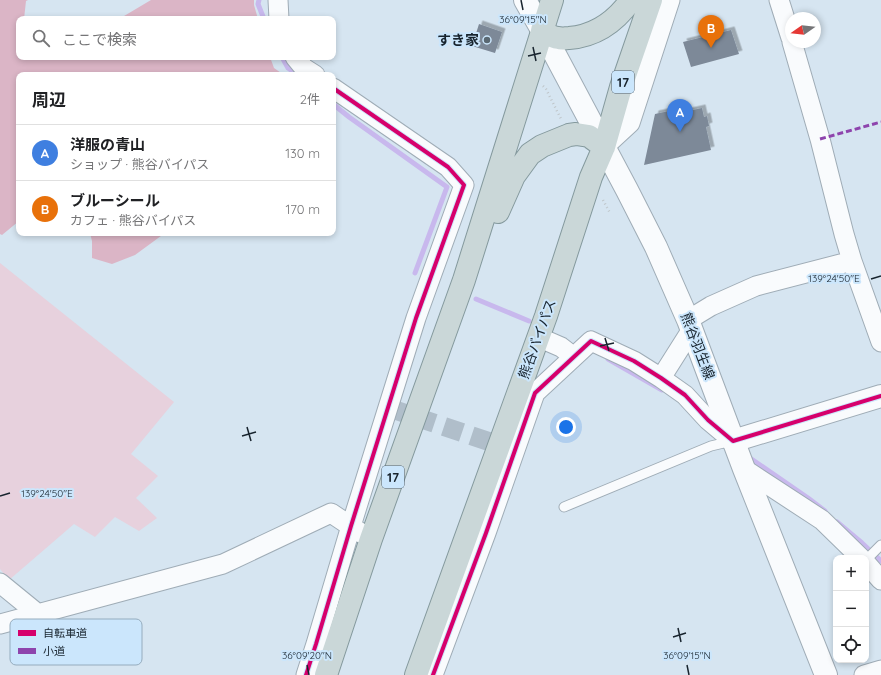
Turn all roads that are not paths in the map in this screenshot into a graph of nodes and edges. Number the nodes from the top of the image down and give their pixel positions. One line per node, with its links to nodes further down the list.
1 (278, 0): 8 (street)
2 (525, 0): 10 (main road, 熊谷羽生線)
3 (552, 0): 10 (highway, 17)
4 (631, 0): 10 (highway)
5 (650, 0): 15 (highway, 熊谷バイパス / 17)
6 (670, 0): 15 (street)
7 (779, 0): 9 (street)
8 (279, 16)
9 (785, 19)
10 (542, 30): 15 (main road, 熊谷羽生線); 17 (highway, 17)
11 (794, 48): 16 (street)
12 (297, 60): 13 (street)
13 (310, 72)
14 (336, 90): 27 (street)
15 (604, 147): 17 (highway); 18 (main road, 熊谷羽生線); 19 (highway, 熊谷バイパス / 17)
16 (852, 261): 18 (street); 20 (street)
17 (464, 280): 28 (highway, 17)
18 (690, 325): 22 (street); 24 (main road, 熊谷羽生線)
19 (538, 337): 21 (street); 42 (highway, 熊谷バイパス / 17)
20 (881, 342)
21 (574, 357): 22 (street); 43 (street)
22 (661, 378): 24 (street)
23 (881, 396): 24 (main road)
24 (733, 441): 25 (main road, 熊谷羽生線); 26 (lane)
25 (744, 469): 30 (street); 44 (main road, 熊谷羽生線)
26 (564, 507)
27 (351, 526): 28 (street); 35 (street); 40 (street)
28 (371, 539): 41 (highway, 17)
29 (881, 545): 31 (lane)
30 (860, 555)
31 (869, 556)
32 (869, 565): 33 (street)
33 (881, 580)
34 (0, 584): 35 (street)
35 (38, 614): 36 (street)
36 (19, 619)
37 (10, 621): 38 (street)
38 (0, 624)
39 (881, 670): 45 (street)
40 (306, 675)
41 (326, 675)
42 (416, 675)
43 (433, 675)
44 (826, 675)
45 (864, 675)

